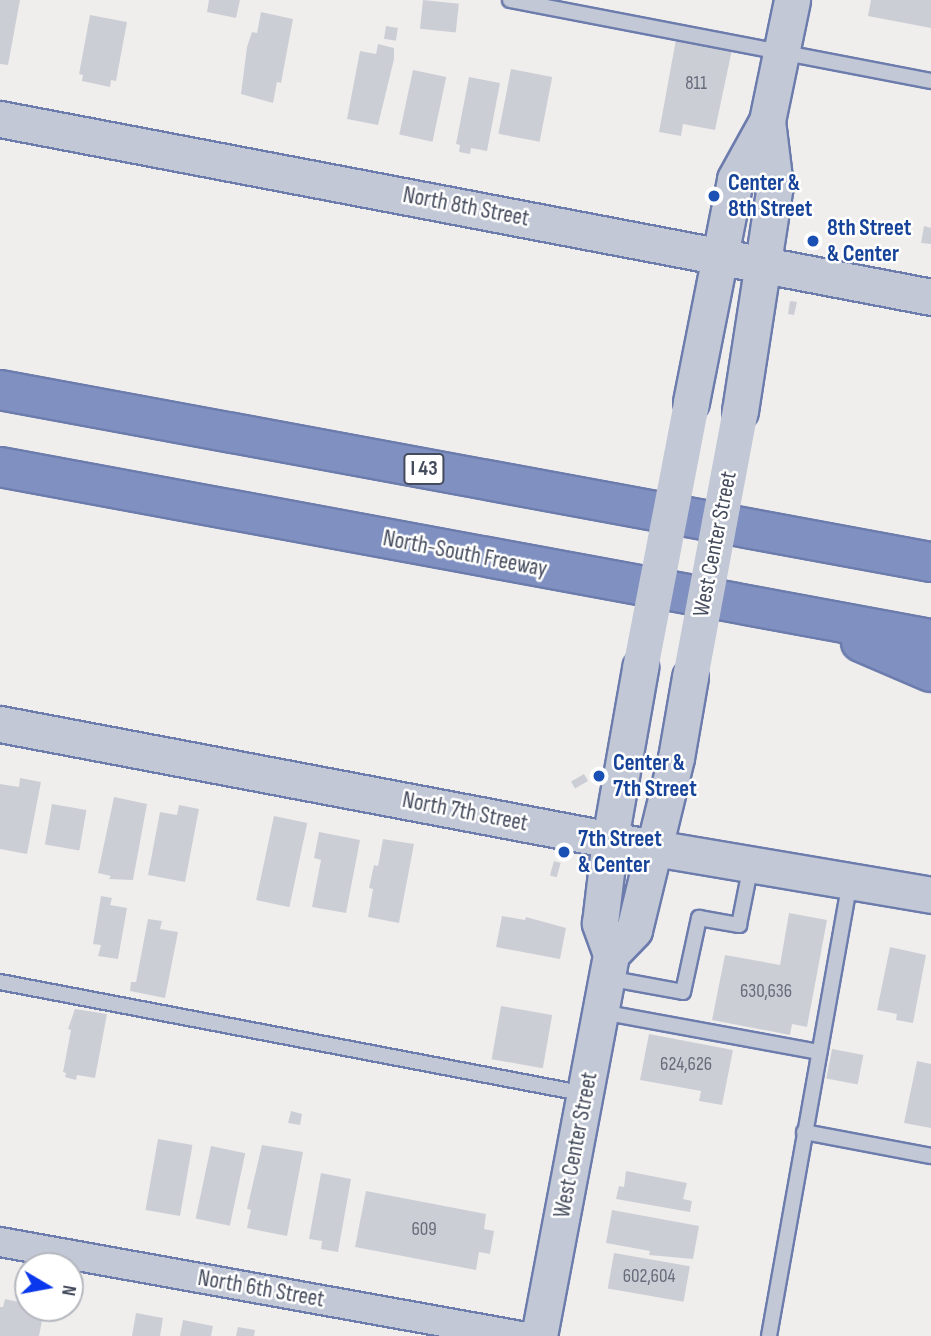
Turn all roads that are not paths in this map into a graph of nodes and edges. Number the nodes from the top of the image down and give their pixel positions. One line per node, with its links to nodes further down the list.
1 (510, 0): 3 (lane)
2 (792, 0): 3 (street, West Center Street)
3 (782, 50): 4 (lane); 6 (street, West Center Street)
4 (931, 81)
5 (0, 119): 7 (street, North 8th Street)
6 (767, 121): 7 (street, West Center Street); 8 (street, West Center Street)
7 (720, 255): 8 (street, North 8th Street); 19 (street, West Center Street, bridge)
8 (763, 263): 9 (street, North 8th Street); 20 (street, West Center Street, bridge)
9 (931, 297)
10 (0, 390): 12 (highway, I 43)
11 (0, 467): 15 (highway, North-South Freeway)
12 (848, 547): 13 (highway); 14 (highway, I 43)
13 (931, 550)
14 (931, 562)
15 (802, 615): 16 (highway, North-South Freeway); 17 (highway)
16 (931, 639)
17 (931, 672)
18 (0, 724): 19 (street, North 7th Street)
19 (610, 839): 20 (street, North 7th Street); 24 (street, West Center Street)
20 (654, 848): 21 (street, North 7th Street); 24 (street, West Center Street)
21 (752, 864): 22 (street, North 7th Street); 24 (lane)
22 (850, 881): 23 (street, North 7th Street); 27 (lane)
23 (931, 895)
24 (609, 966): 26 (street, West Center Street)
25 (0, 982): 28 (lane)
26 (601, 1012): 27 (lane); 28 (street, West Center Street)
27 (819, 1052): 29 (lane)
28 (586, 1094): 33 (street, West Center Street)
29 (804, 1132): 30 (lane); 34 (lane)
30 (931, 1156)
31 (0, 1242): 32 (street, North 6th Street)
32 (521, 1336)
33 (539, 1336)
34 (769, 1336)

